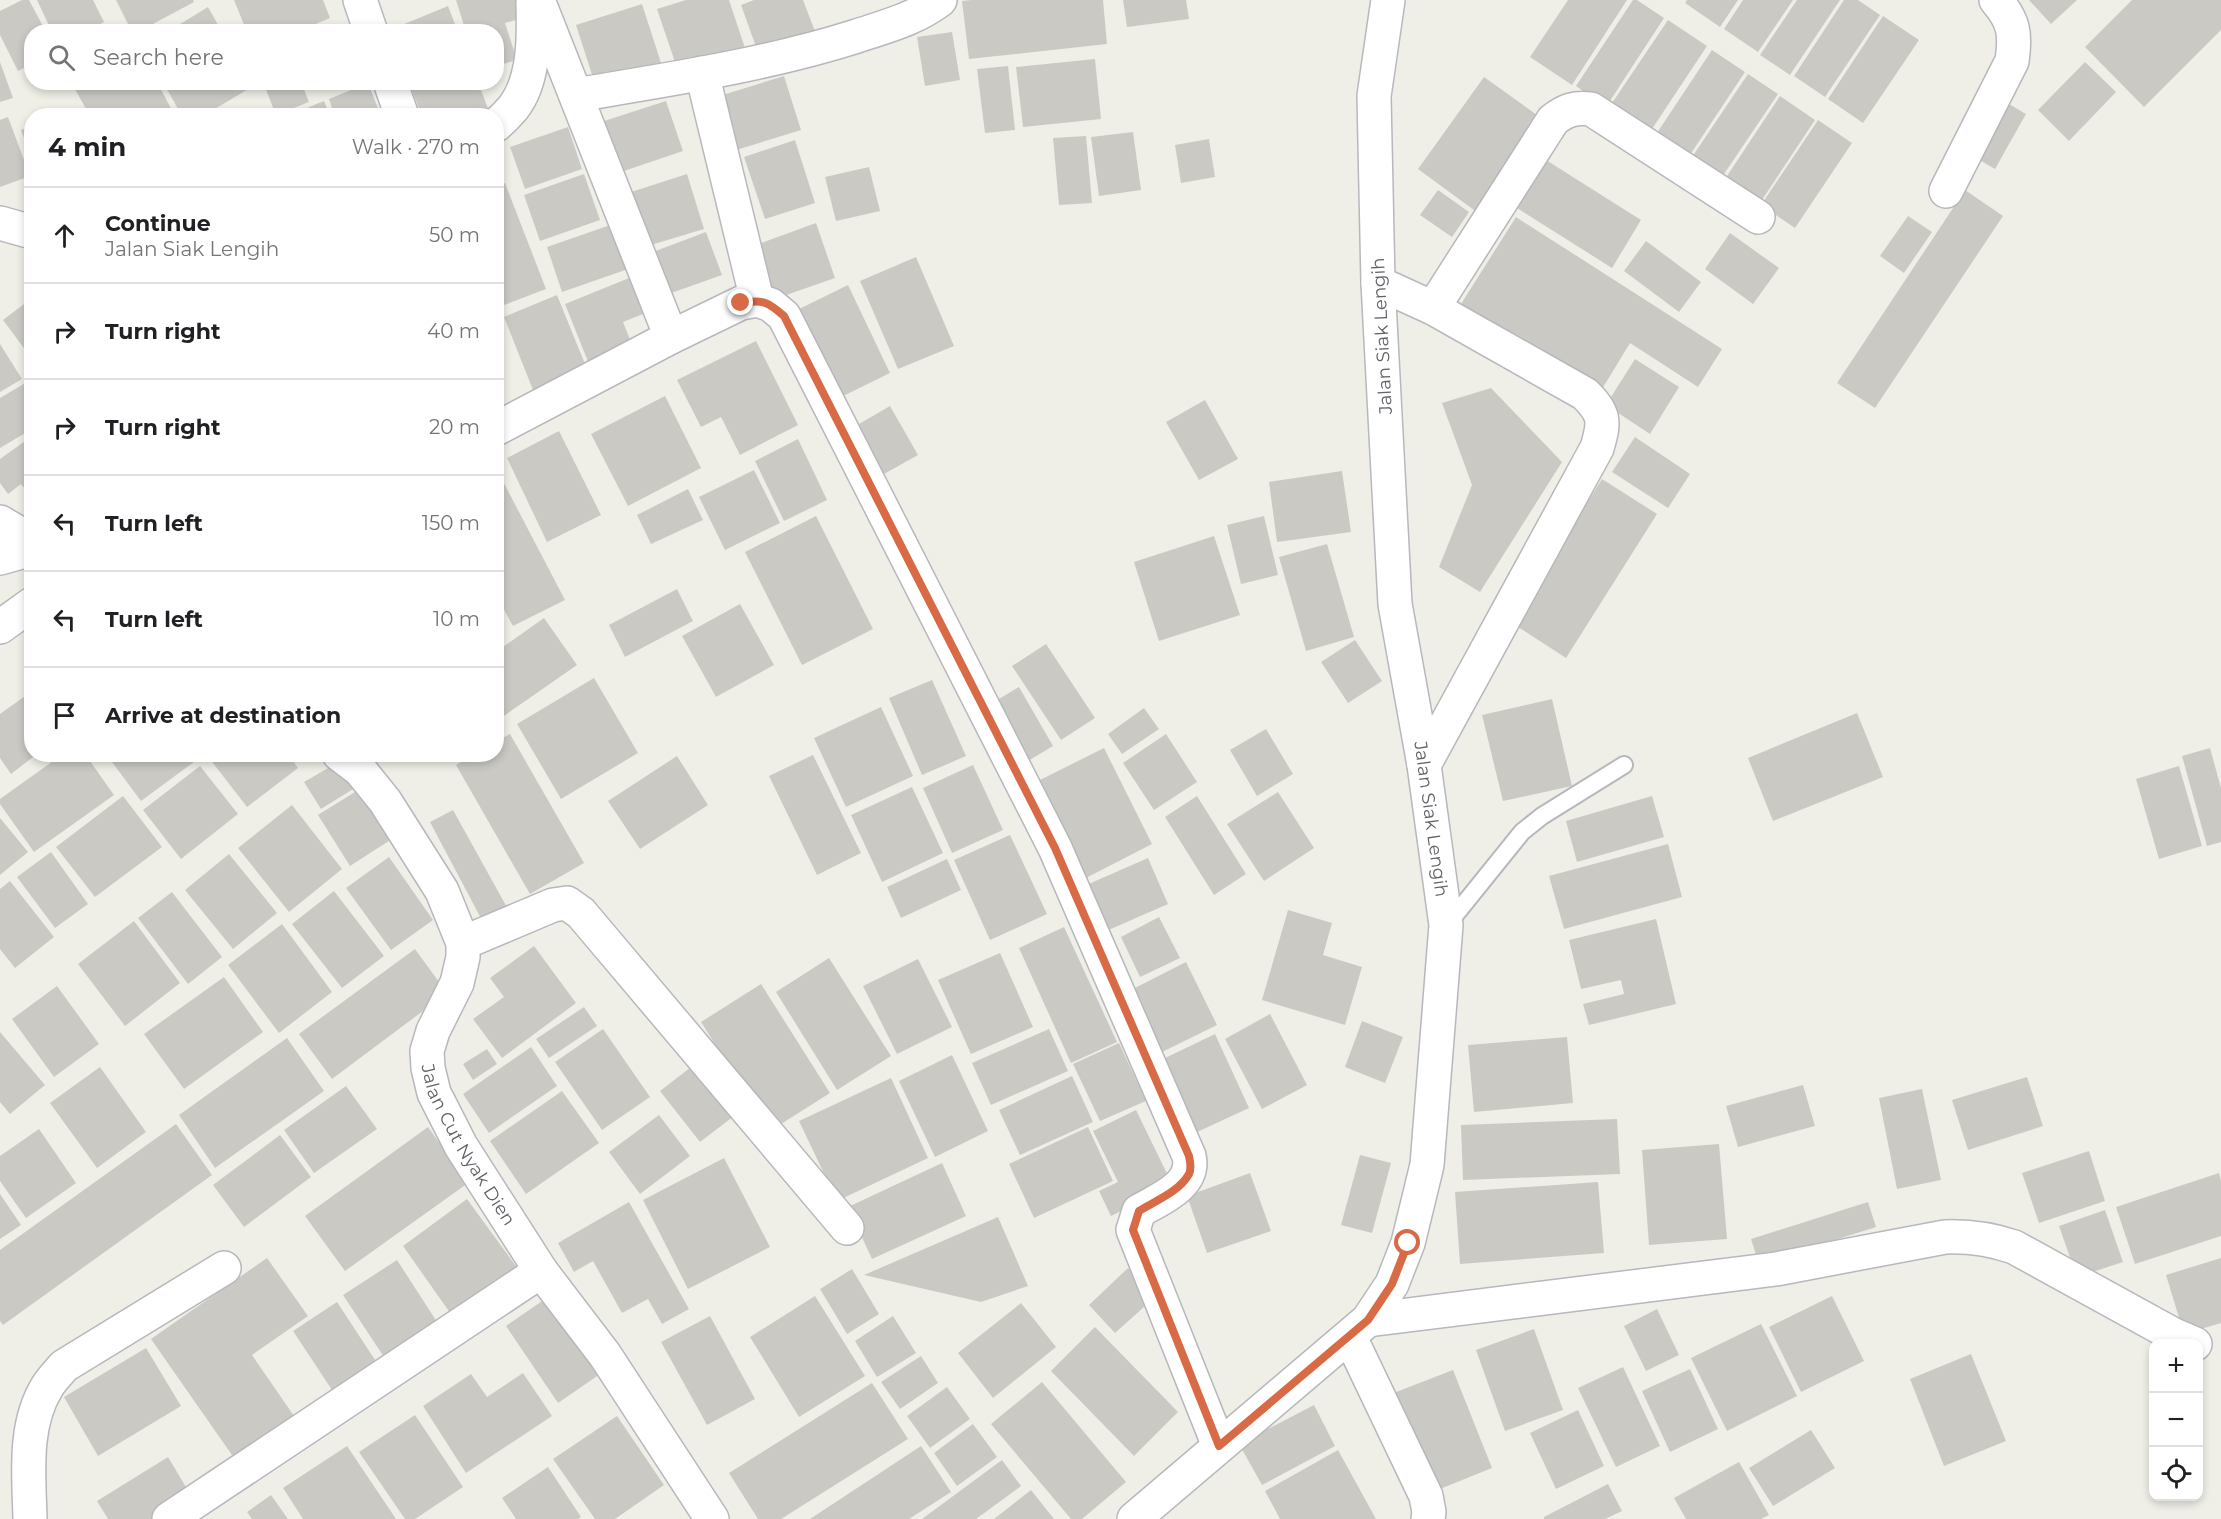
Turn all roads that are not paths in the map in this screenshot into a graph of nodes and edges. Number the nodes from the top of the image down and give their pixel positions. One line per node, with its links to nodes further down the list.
1 (360, 0): 7 (street)
2 (533, 0): 12 (street)
3 (538, 0): 10 (street)
4 (940, 0): 8 (street)
5 (1388, 0): 17 (street, Jalan Siak Lengih)
6 (1996, 0): 13 (street)
7 (368, 24)
8 (702, 73): 10 (street); 18 (street)
9 (393, 90): 11 (street)
10 (576, 95): 20 (street)
11 (399, 108)
12 (504, 117)
13 (1946, 191)
14 (1758, 217): 19 (street)
15 (0, 223): 16 (street)
16 (24, 229)
17 (1378, 283): 19 (street); 29 (street, Jalan Siak Lengih)
18 (757, 300): 20 (street); 40 (street)
19 (1434, 308): 29 (street)
20 (671, 337): 21 (street)
21 (504, 425)
22 (0, 522): 23 (street)
23 (24, 536)
24 (24, 551): 25 (street)
25 (0, 558)
26 (24, 610): 27 (street)
27 (0, 627)
28 (350, 762): 32 (street, Jalan Cut Nyak Dien)
29 (1424, 765): 31 (street, Jalan Siak Lengih)
30 (1624, 765): 31 (lane)
31 (1446, 925): 36 (street, Jalan Siak Lengih)
32 (463, 943): 33 (street); 35 (street, Jalan Cut Nyak Dien)
33 (847, 1228)
34 (224, 1268): 41 (street)
35 (541, 1271): 42 (street); 43 (street, Jalan Cut Nyak Dien)
36 (1359, 1328): 37 (street); 40 (street, Jalan Siak Lengih); 45 (street)
37 (2184, 1339)
38 (2203, 1346): 39 (street)
39 (2221, 1353)
40 (1219, 1446): 44 (street, Jalan Siak Lengih)
41 (30, 1519)
42 (169, 1519)
43 (712, 1519)
44 (1134, 1519)
45 (1428, 1519)

